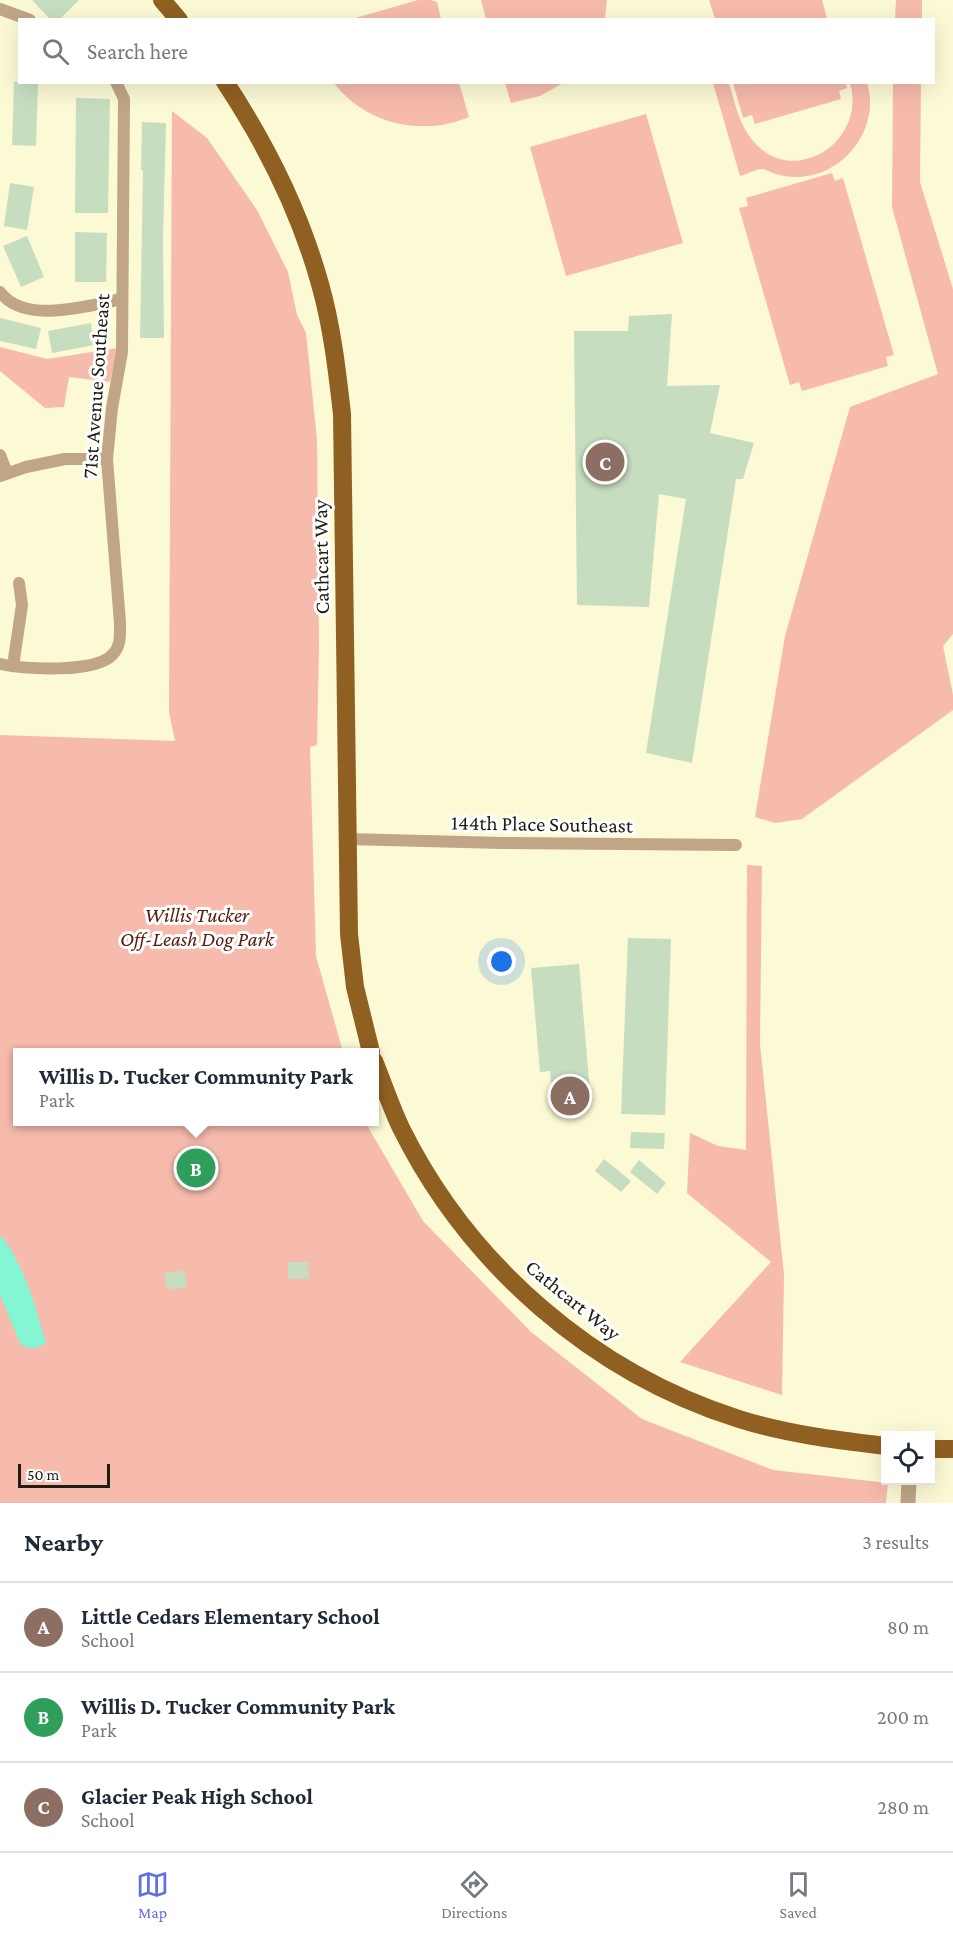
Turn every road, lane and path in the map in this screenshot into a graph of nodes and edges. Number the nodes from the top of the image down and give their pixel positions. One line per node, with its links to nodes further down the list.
1 (162, 0): 4 (main road)
2 (0, 9): 3 (street)
3 (25, 18)
4 (177, 18)
5 (117, 84): 8 (street, 71st Avenue Southeast)
6 (226, 84): 15 (main road, Cathcart Way)
7 (0, 292): 8 (street)
8 (122, 299): 10 (street, 71st Avenue Southeast)
9 (0, 455): 11 (street)
10 (107, 459): 11 (street); 14 (street, 71st Avenue Southeast)
11 (3, 475)
12 (20, 584): 14 (street)
13 (0, 664): 14 (street)
14 (13, 666)
15 (347, 839): 16 (street, 144th Place Southeast); 17 (main road, Cathcart Way)
16 (736, 845)
17 (370, 1048)
18 (379, 1071): 19 (main road, Cathcart Way)
19 (881, 1446)
20 (935, 1449): 21 (main road)
21 (953, 1449)
22 (909, 1485): 23 (street)
23 (908, 1503)

